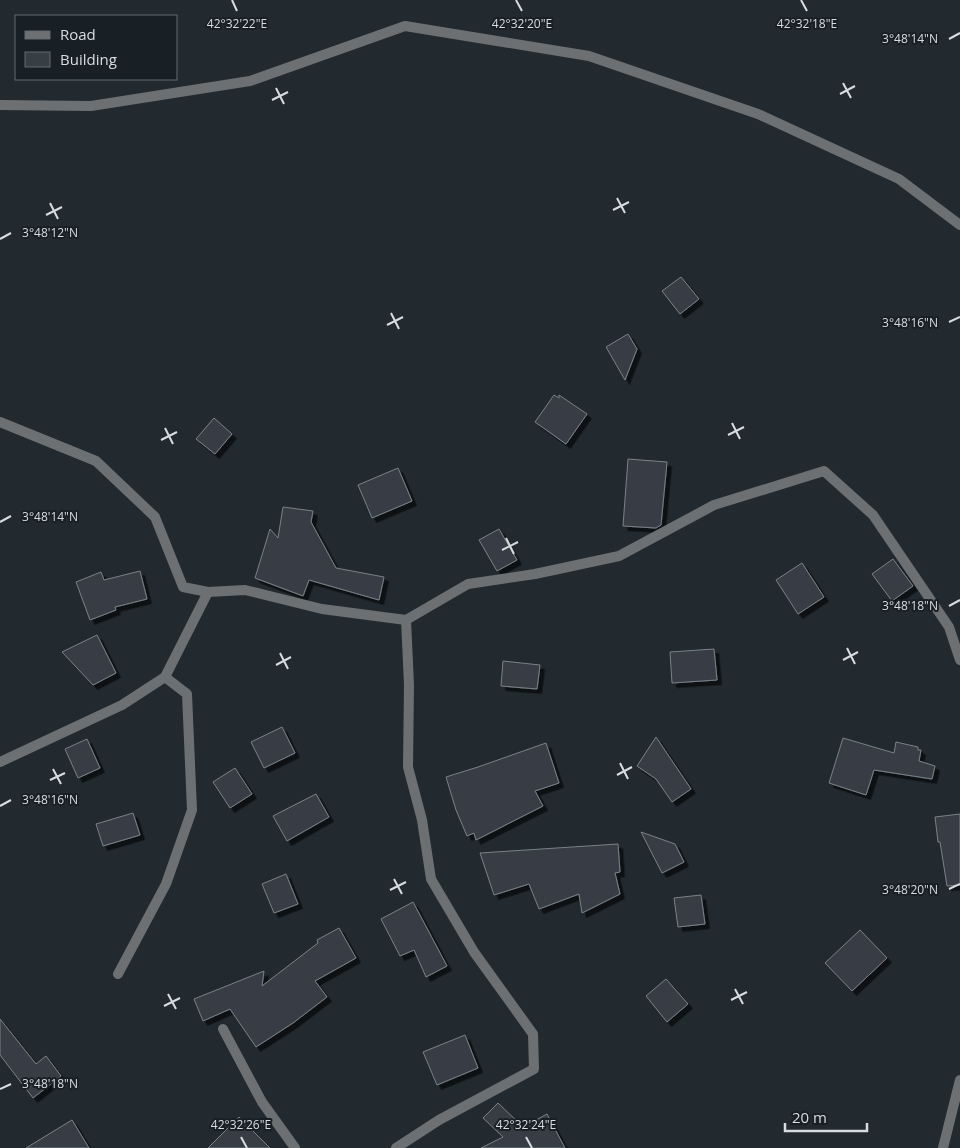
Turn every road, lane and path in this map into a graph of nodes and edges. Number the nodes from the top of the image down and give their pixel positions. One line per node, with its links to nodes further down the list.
1 (0, 105): 2 (street)
2 (960, 225)
3 (0, 422): 4 (street)
4 (208, 592): 5 (street); 7 (street)
5 (406, 620): 6 (street); 13 (street)
6 (960, 660)
7 (165, 678): 8 (street); 9 (street)
8 (0, 762)
9 (118, 974)
10 (223, 1029): 12 (street)
11 (960, 1080): 14 (street)
12 (295, 1148)
13 (396, 1148)
14 (944, 1148)

